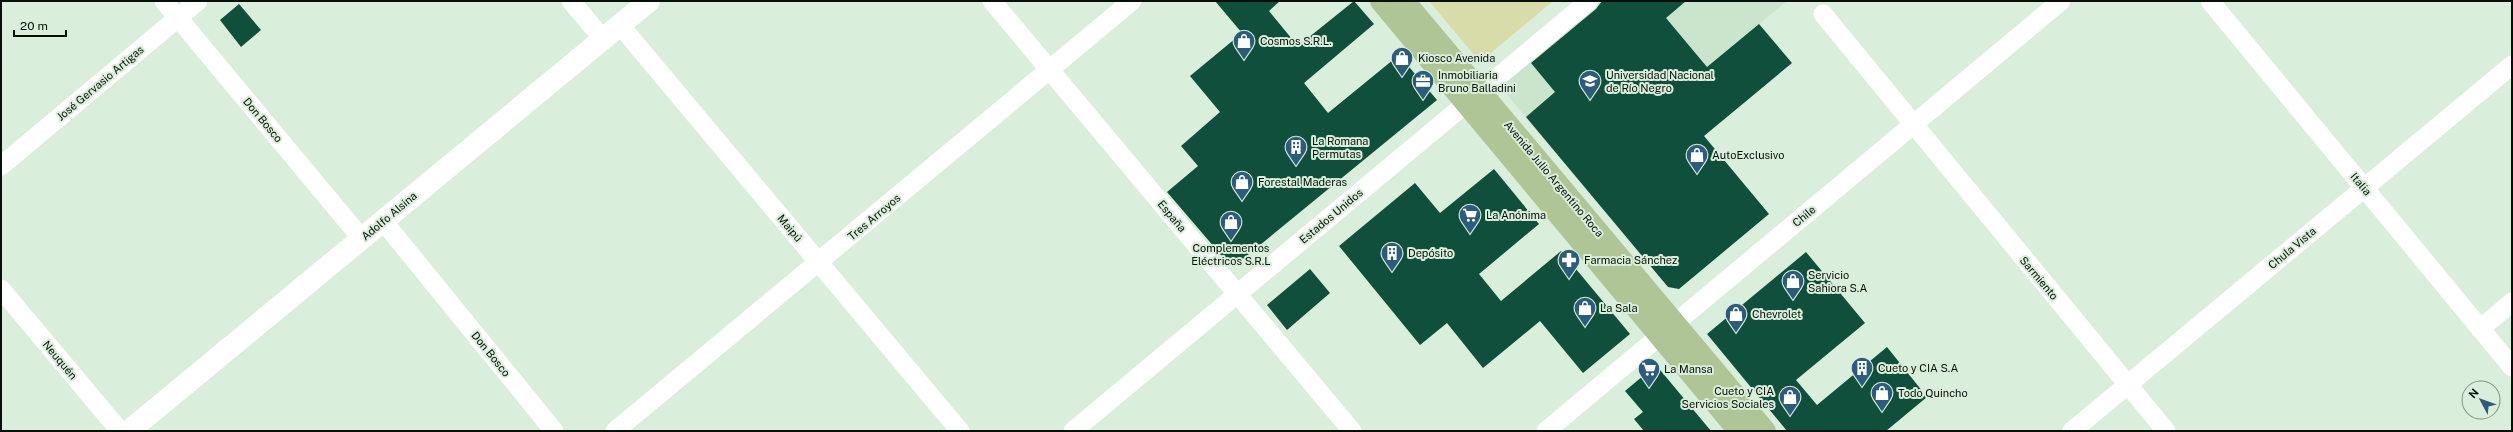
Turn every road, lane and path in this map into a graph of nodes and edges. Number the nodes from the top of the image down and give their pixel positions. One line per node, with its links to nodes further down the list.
1 (164, 1): 13 (street, Don Bosco)
2 (198, 1): 13 (street, José Gervasio Artigas)
3 (571, 1): 15 (street)
4 (649, 1): 14 (main road, Adolfo Alsina)
5 (992, 1): 17 (street, España)
6 (1132, 1): 17 (street, Tres Arroyos)
7 (1381, 1): 18 (main road, Avenida Julio Argentino Roca)
8 (1404, 1): 18 (main road, Avenida Julio Argentino Roca)
9 (1589, 1): 18 (street, Estados Unidos)
10 (2061, 1): 19 (street, Chile)
11 (2210, 1): 21 (street, Italia)
12 (1823, 14): 19 (street, Sarmiento)
13 (178, 18): 20 (street, José Gervasio Artigas); 23 (street, Don Bosco)
14 (620, 25): 15 (main road, Adolfo Alsina); 24 (street, Maipú)
15 (603, 39): 22 (main road, Adolfo Alsina)
16 (2512, 64): 21 (street, Chula Vista)
17 (1050, 70): 24 (street, Tres Arroyos); 26 (street, España)
18 (1473, 98): 26 (street, Estados Unidos); 29 (main road, Avenida Julio Argentino Roca)
19 (1913, 125): 29 (street, Chile); 31 (street, Sarmiento)
20 (1, 166)
21 (2364, 188): 28 (street, Italia); 31 (street, Chula Vista)
22 (383, 221): 23 (main road, Adolfo Alsina); 34 (street, Don Bosco)
23 (362, 239): 33 (main road, Adolfo Alsina)
24 (819, 263): 35 (street, Tres Arroyos); 36 (street, Maipú)
25 (1, 289): 32 (street, Neuquén)
26 (1238, 294): 37 (street, Estados Unidos); 38 (street, España)
27 (2512, 302): 28 (street)
28 (2480, 329): 30 (street, Italia)
29 (1667, 330): 39 (street, Chile); 40 (main road, Avenida Julio Argentino Roca); 41 (main road, Avenida Julio Argentino Roca)
30 (2512, 367)
31 (2127, 385): 42 (street, Chula Vista); 43 (street, Sarmiento)
32 (120, 431)
33 (129, 431)
34 (554, 431)
35 (615, 431)
36 (960, 431)
37 (1073, 431)
38 (1352, 431)
39 (1546, 431)
40 (1739, 431)
41 (1764, 431)
42 (2072, 431)
43 (2166, 431)

